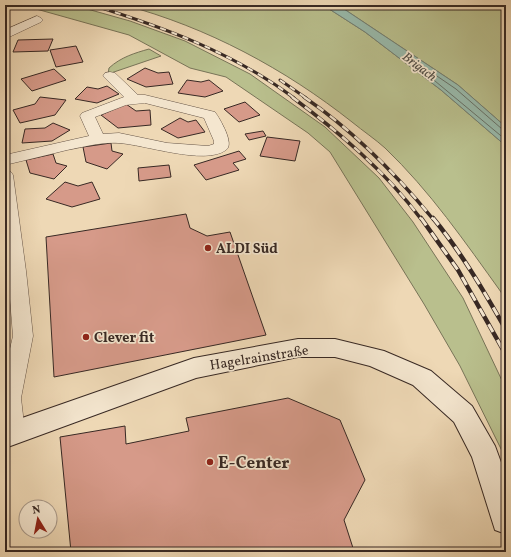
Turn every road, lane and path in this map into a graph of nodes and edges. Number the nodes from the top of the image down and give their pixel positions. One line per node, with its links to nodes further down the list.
1 (36, 20): 2 (street)
2 (5, 35)
3 (110, 76): 4 (street)
4 (134, 99): 5 (street); 5 (street)
5 (98, 139): 6 (street)
6 (5, 160)
7 (6, 184): 8 (street)
8 (11, 268): 9 (street)
9 (9, 435): 10 (main road, Hagelrainstraße)
10 (506, 520)

